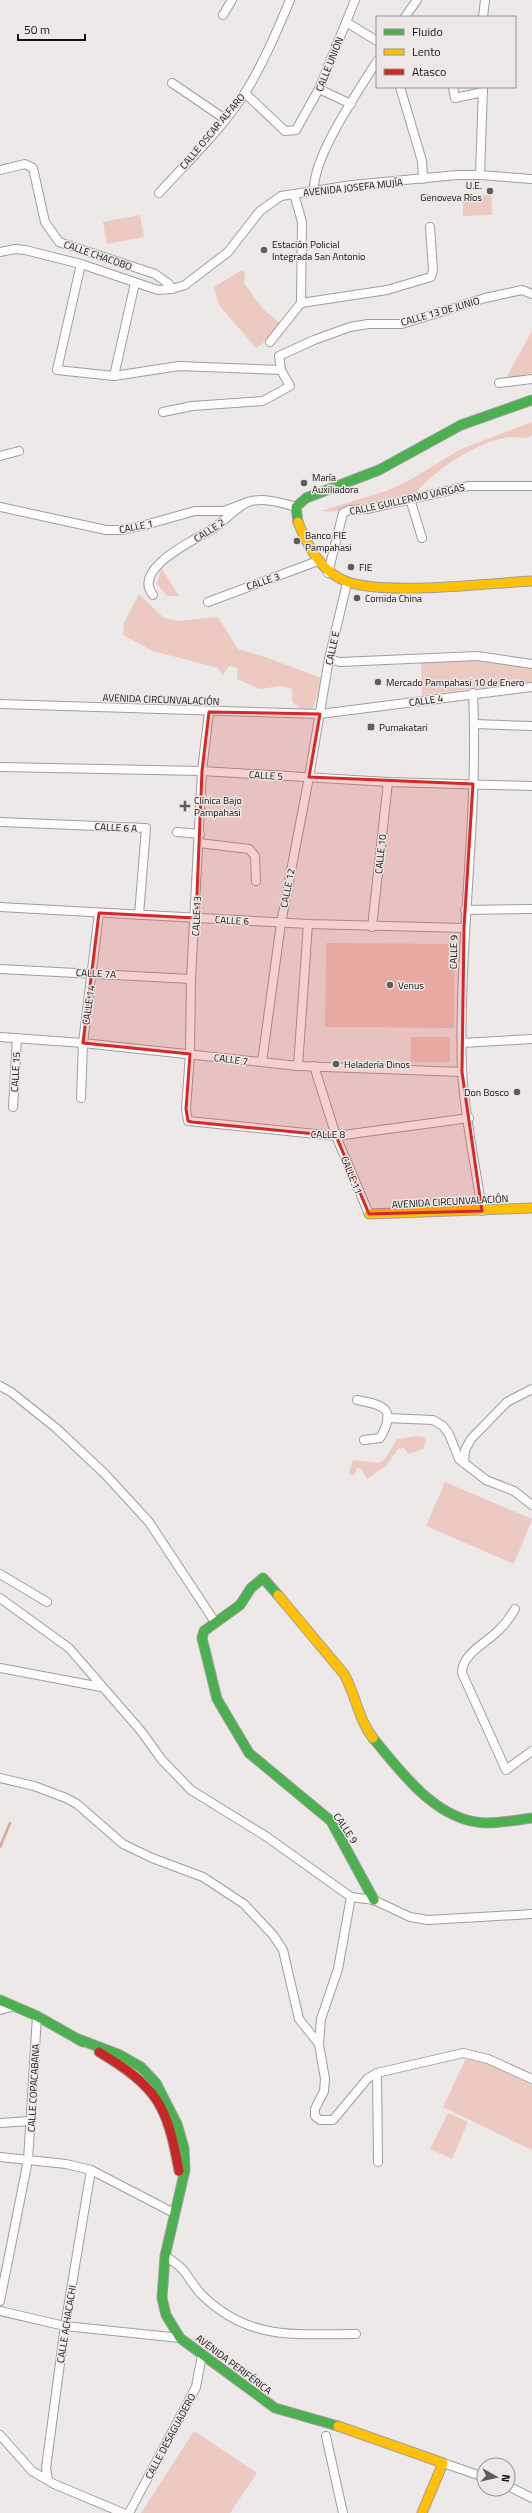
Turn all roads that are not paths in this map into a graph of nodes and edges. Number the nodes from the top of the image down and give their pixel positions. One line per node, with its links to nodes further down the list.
1 (232, 0): 6 (street)
2 (290, 0): 17 (street, CALLE OSCAR ALFARO)
3 (355, 0): 9 (street, CALLE UNIÓN)
4 (417, 0): 7 (street)
5 (485, 0): 8 (street)
6 (223, 15)
7 (407, 16)
8 (483, 16)
9 (346, 22): 10 (street); 15 (street, CALLE UNIÓN)
10 (376, 40)
11 (376, 63): 18 (street)
12 (172, 82): 19 (street)
13 (400, 88): 22 (street)
14 (453, 88): 16 (street)
15 (319, 89): 17 (street, CALLE UNIÓN); 18 (street)
16 (483, 89): 21 (street)
17 (245, 93): 19 (street, CALLE OSCAR ALFARO)
18 (351, 104): 24 (street)
19 (225, 119): 25 (street, CALLE OSCAR ALFARO)
20 (0, 170): 31 (street, CALLE CHACOBO)
21 (480, 175): 22 (street, AVENIDA JOSEFA MUJÍA); 23 (street, AVENIDA JOSEFA MUJÍA)
22 (423, 179): 24 (street, AVENIDA JOSEFA MUJÍA)
23 (532, 179)
24 (314, 190): 26 (street, AVENIDA JOSEFA MUJÍA)
25 (159, 192)
26 (294, 194): 31 (street, AVENIDA JOSEFA MUJÍA); 33 (street)
27 (430, 227): 33 (street)
28 (0, 252): 29 (street, AVENIDA JOSEFA MUJÍA)
29 (81, 264): 30 (street, AVENIDA JOSEFA MUJÍA); 36 (street)
30 (135, 282): 31 (street, AVENIDA JOSEFA MUJÍA); 36 (street)
31 (172, 289)
32 (532, 294): 35 (street, CALLE 13 DE JUNIO)
33 (301, 303): 34 (street)
34 (270, 342)
35 (281, 370): 36 (street); 40 (street)
36 (114, 376)
37 (532, 379): 38 (street)
38 (499, 383)
39 (532, 400): 46 (main road)
40 (163, 412)
41 (19, 451): 42 (street)
42 (0, 456)
43 (532, 486): 44 (street, CALLE GUILLERMO VARGAS)
44 (410, 499): 48 (street); 50 (street, CALLE GUILLERMO VARGAS)
45 (248, 502): 46 (street); 47 (street, CALLE 1); 53 (street, CALLE 2)
46 (296, 507): 49 (main road)
47 (0, 508)
48 (422, 538)
49 (318, 561): 50 (main road); 54 (street, CALLE 3)
50 (328, 573): 52 (main road)
51 (532, 581): 52 (main road)
52 (347, 583): 55 (street, CALLE E)
53 (152, 595)
54 (208, 602)
55 (329, 659): 56 (street); 61 (street, CALLE E)
56 (532, 664)
57 (532, 687): 58 (street, CALLE 4)
58 (473, 693): 61 (street, CALLE 4); 62 (street, CALLE 9)
59 (0, 704): 60 (street, AVENIDA CIRCUNVALACIÓN)
60 (209, 712): 61 (street, AVENIDA CIRCUNVALACIÓN); 65 (street, CALLE 13)
61 (320, 714): 66 (street, CALLE 12)
62 (474, 724): 63 (street); 68 (street, CALLE 9)
63 (532, 726)
64 (0, 767): 65 (street, CALLE 5)
65 (202, 771): 66 (street, CALLE 5); 72 (street, CALLE 13)
66 (309, 777): 67 (street, CALLE 5); 80 (street, CALLE 12)
67 (388, 782): 68 (street, CALLE 5); 82 (street, CALLE 10)
68 (473, 784): 69 (street, CALLE 5); 76 (street, CALLE 9)
69 (532, 786)
70 (0, 822): 78 (street, CALLE 6 A)
71 (177, 832): 72 (street)
72 (199, 838): 73 (street); 79 (street, CALLE 13)
73 (256, 881)
74 (0, 907): 77 (street, CALLE 6)
75 (532, 909): 76 (street)
76 (465, 910): 83 (street, CALLE 9)
77 (99, 913): 78 (street, CALLE 6); 85 (street, CALLE 14)
78 (139, 915): 79 (street, CALLE 6)
79 (196, 918): 80 (street, CALLE 6); 86 (street, CALLE 13)
80 (281, 923): 81 (street, CALLE 6); 93 (street, CALLE 12)
81 (308, 924): 82 (street, CALLE 6); 94 (street)
82 (372, 927): 83 (street, CALLE 6)
83 (464, 928): 91 (street, CALLE 9)
84 (0, 968): 85 (street, CALLE 7A)
85 (92, 972): 86 (street, CALLE 7A); 90 (street, CALLE 14)
86 (191, 978): 92 (street, CALLE 13)
87 (0, 1037): 88 (street, CALLE 7)
88 (17, 1038): 90 (street, CALLE 7); 98 (street, CALLE 15)
89 (532, 1039): 91 (street)
90 (83, 1042): 92 (street, CALLE 7); 97 (street, CALLE 14)
91 (462, 1043): 96 (street, CALLE 9)
92 (190, 1054): 93 (street, CALLE 7); 100 (street, CALLE 13)
93 (262, 1062): 94 (street, CALLE 7)
94 (298, 1066): 95 (street, CALLE 7)
95 (314, 1066): 96 (street, CALLE 7); 101 (street, CALLE 11)
96 (462, 1072): 99 (street, CALLE 9)
97 (81, 1098)
98 (14, 1107)
99 (468, 1118): 101 (street, CALLE 8); 103 (street, CALLE 9)
100 (188, 1121): 101 (street, CALLE 8)
101 (336, 1136): 104 (street, CALLE 11)
102 (532, 1208): 103 (main road, AVENIDA CIRCUNVALACIÓN)
103 (482, 1211): 104 (main road, AVENIDA CIRCUNVALACIÓN)
104 (369, 1214)
105 (0, 1386): 116 (street)
106 (532, 1389): 110 (street)
107 (357, 1400): 108 (street)
108 (387, 1418): 109 (street); 110 (street)
109 (364, 1440)
110 (464, 1463): 111 (street)
111 (532, 1505)
112 (0, 1574): 114 (street)
113 (0, 1598): 118 (street)
114 (47, 1602)
115 (515, 1609): 119 (street)
116 (215, 1622): 121 (main road); 123 (main road, CALLE 9)
117 (0, 1668): 118 (street)
118 (101, 1687): 122 (street)
119 (532, 1752)
120 (0, 1778): 129 (street)
121 (532, 1818)
122 (351, 1897): 123 (street); 129 (street)
123 (374, 1900): 124 (street)
124 (532, 1914)
125 (0, 2000): 126 (main road, AVENIDA PERIFÉRICA)
126 (16, 2006): 127 (street); 128 (main road, AVENIDA PERIFÉRICA)
127 (0, 2010)
128 (37, 2016): 132 (street, CALLE COPACABANA); 138 (main road, AVENIDA PERIFÉRICA)
129 (319, 2044): 130 (street)
130 (377, 2073): 131 (street); 136 (street)
131 (532, 2079)
132 (31, 2121): 133 (street); 135 (street, CALLE COPACABANA)
133 (0, 2123)
134 (0, 2157): 135 (street)
135 (28, 2160): 137 (street); 140 (street, CALLE COPACABANA)
136 (378, 2162)
137 (91, 2170): 138 (street); 142 (street, CALLE ACHACACHI)
138 (174, 2213): 139 (main road, AVENIDA PERIFÉRICA)
139 (165, 2256): 143 (street); 144 (main road, AVENIDA PERIFÉRICA)
140 (0, 2301)
141 (0, 2311): 142 (street)
142 (65, 2326): 144 (street); 150 (street, CALLE ACHACACHI)
143 (356, 2334)
144 (180, 2338): 145 (main road, AVENIDA PERIFÉRICA)
145 (202, 2355): 148 (main road, AVENIDA PERIFÉRICA); 154 (street, CALLE DESAGUADERO)
146 (0, 2435): 150 (street)
147 (326, 2436): 155 (street)
148 (443, 2462): 149 (street, AVENIDA PERIFÉRICA); 156 (main road)
149 (476, 2474)
150 (48, 2479): 153 (street)
151 (516, 2490): 152 (street)
152 (532, 2498)
153 (123, 2513)
154 (129, 2513)
155 (343, 2513)
156 (422, 2513)

